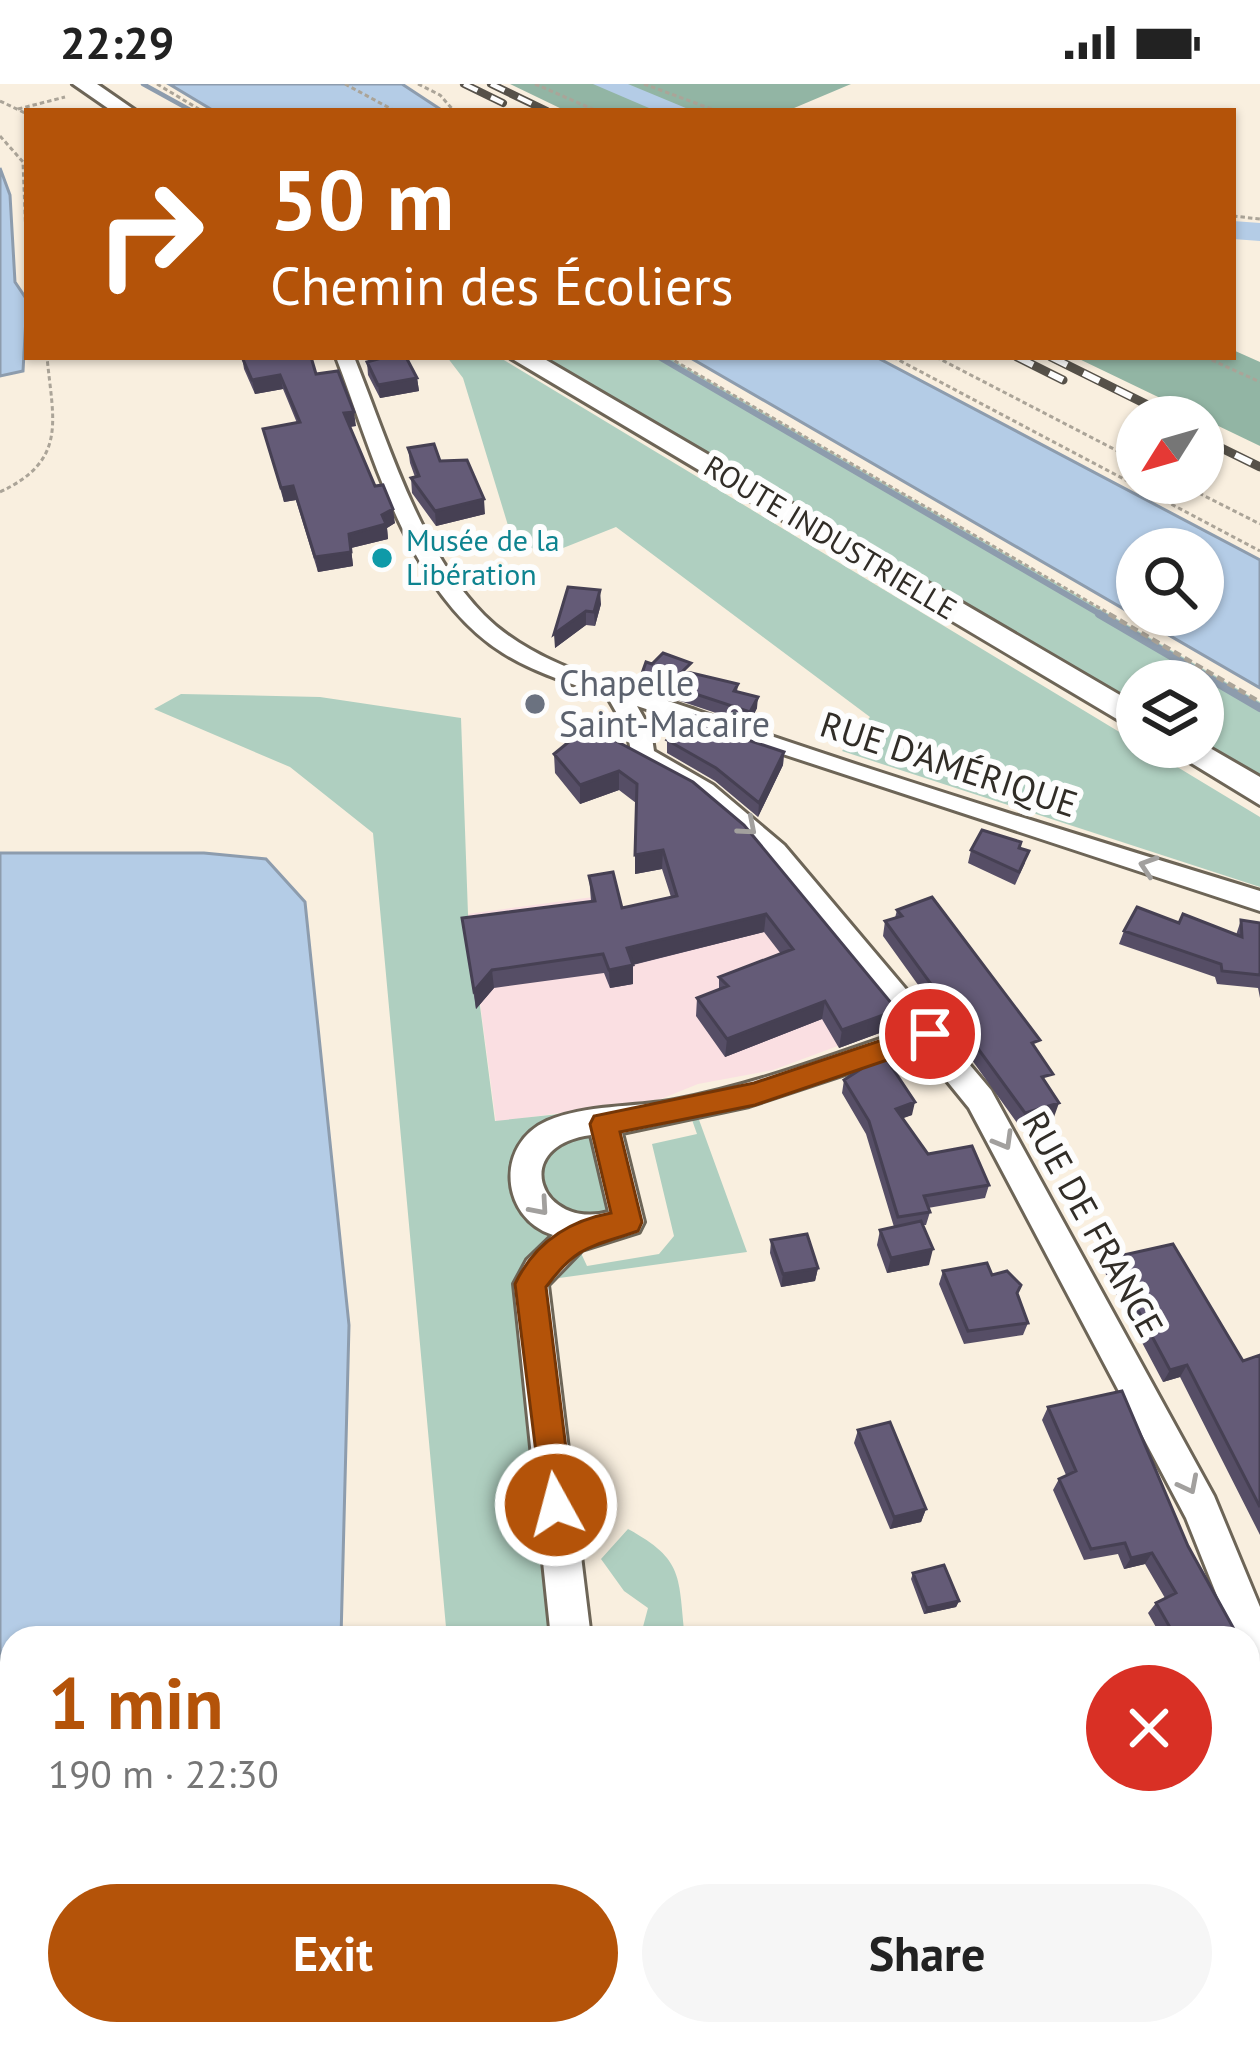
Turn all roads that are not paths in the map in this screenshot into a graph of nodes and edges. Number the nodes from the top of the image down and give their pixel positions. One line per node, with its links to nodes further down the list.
1 (88, 87): 2 (main road)
2 (121, 108)
3 (346, 360): 5 (street, RUE D'AMÉRIQUE)
4 (527, 360): 6 (main road, ROUTE INDUSTRIELLE)
5 (618, 694): 7 (street, RUE D'AMÉRIQUE); 8 (street, RUE DE FRANCE)
6 (1116, 708)
7 (684, 719): 8 (street); 11 (street, RUE D'AMÉRIQUE, one-way to 7)
8 (639, 731): 12 (street, RUE DE FRANCE, one-way to 12)
9 (1218, 768): 10 (main road)
10 (1260, 793)
11 (1260, 901)
12 (930, 1034): 13 (street); 16 (street, RUE DE FRANCE, one-way to 16)
13 (604, 1124): 14 (street); 14 (street, one-way to 14)
14 (591, 1229): 15 (street)
15 (571, 1626)
16 (1249, 1626)

